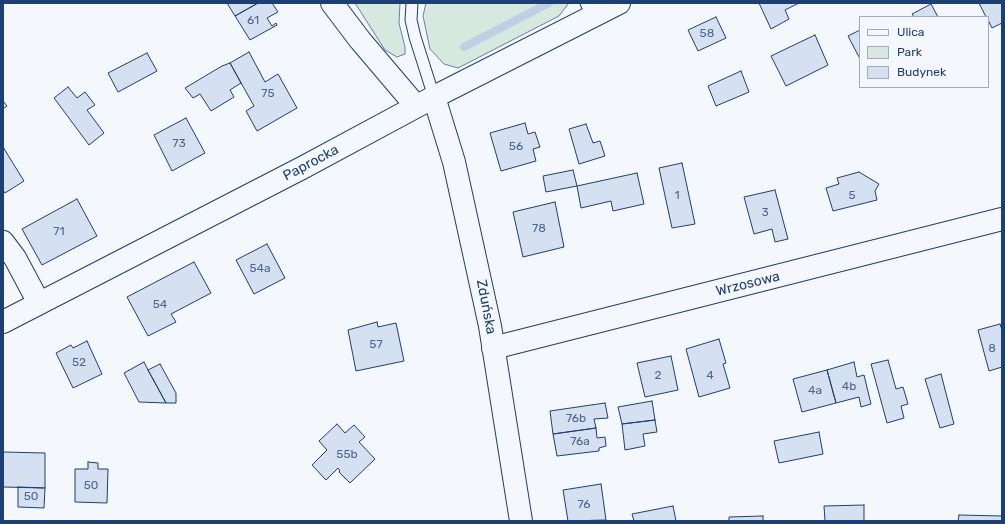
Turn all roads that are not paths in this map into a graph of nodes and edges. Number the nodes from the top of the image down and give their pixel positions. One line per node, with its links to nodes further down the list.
1 (332, 3): 5 (street, Zduńska)
2 (412, 3): 5 (lane)
3 (619, 3): 4 (street, Paprocka)
4 (589, 10): 5 (street, Paprocka)
5 (425, 102): 8 (street, Paprocka); 10 (street, Zduńska)
6 (1002, 219): 10 (street, Wrzosowa)
7 (3, 242): 8 (street)
8 (39, 303): 9 (street, Paprocka)
9 (3, 322)
10 (494, 348): 11 (street, Zduńska)
11 (521, 521)

